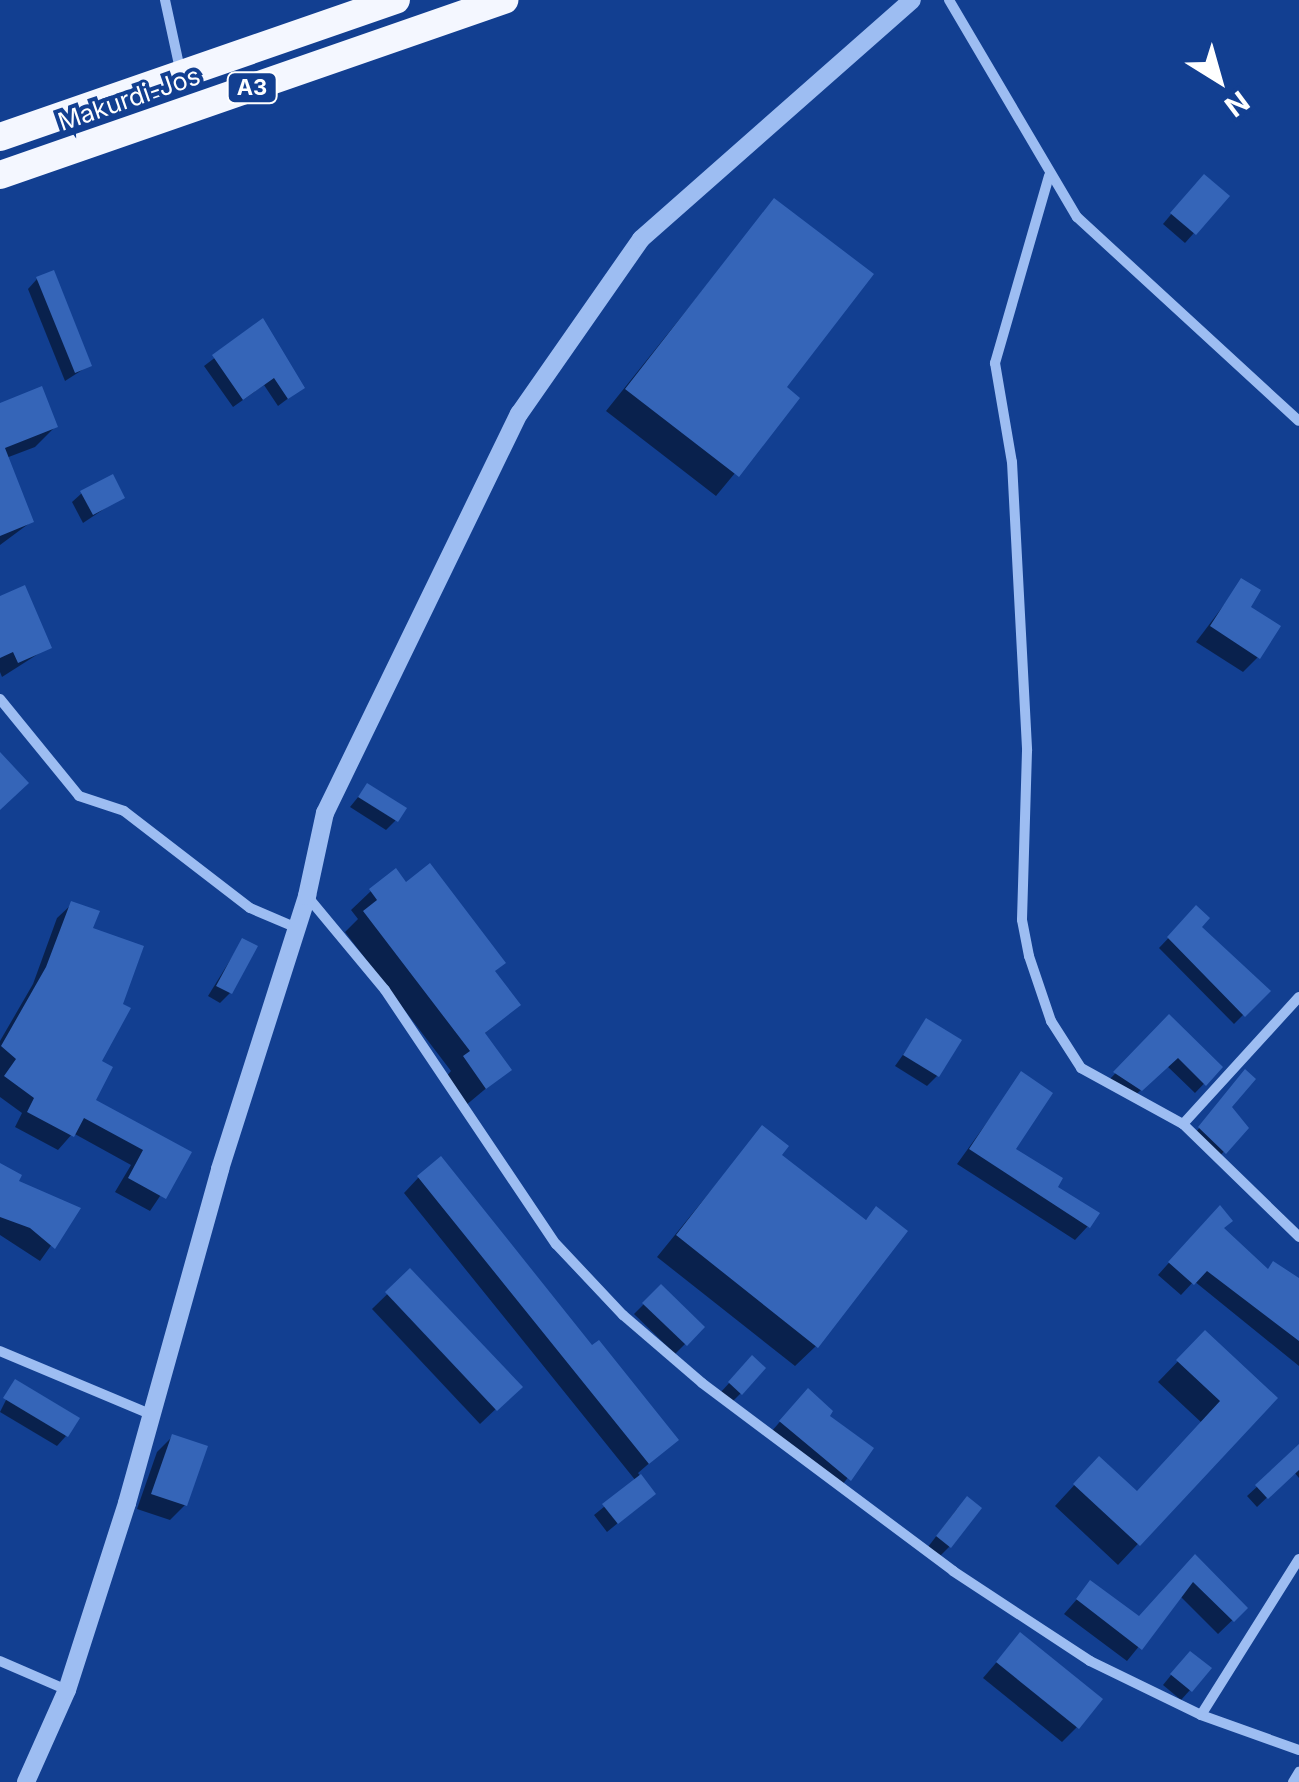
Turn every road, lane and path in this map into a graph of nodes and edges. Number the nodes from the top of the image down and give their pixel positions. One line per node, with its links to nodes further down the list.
1 (165, 0): 6 (street)
2 (396, 0): 6 (highway, Makurdi-Jos / A3)
3 (504, 0): 8 (highway, Makurdi-Jos / A3)
4 (912, 0): 12 (street)
5 (949, 0): 9 (street)
6 (182, 75): 7 (highway, Makurdi-Jos / A3)
7 (0, 137)
8 (0, 175)
9 (1050, 176): 10 (street); 15 (street)
10 (1299, 420)
11 (0, 699): 13 (street)
12 (307, 896): 13 (street); 22 (street)
13 (297, 928): 18 (street)
14 (1299, 997): 15 (street)
15 (1183, 1124): 16 (street)
16 (1299, 1236)
17 (0, 1350): 18 (street)
18 (153, 1416): 21 (street)
19 (1299, 1559): 22 (street)
20 (0, 1661): 21 (street)
21 (67, 1690): 25 (street)
22 (1202, 1715): 23 (street)
23 (1299, 1750)
24 (1299, 1772): 26 (street)
25 (26, 1782)
26 (1293, 1782)

